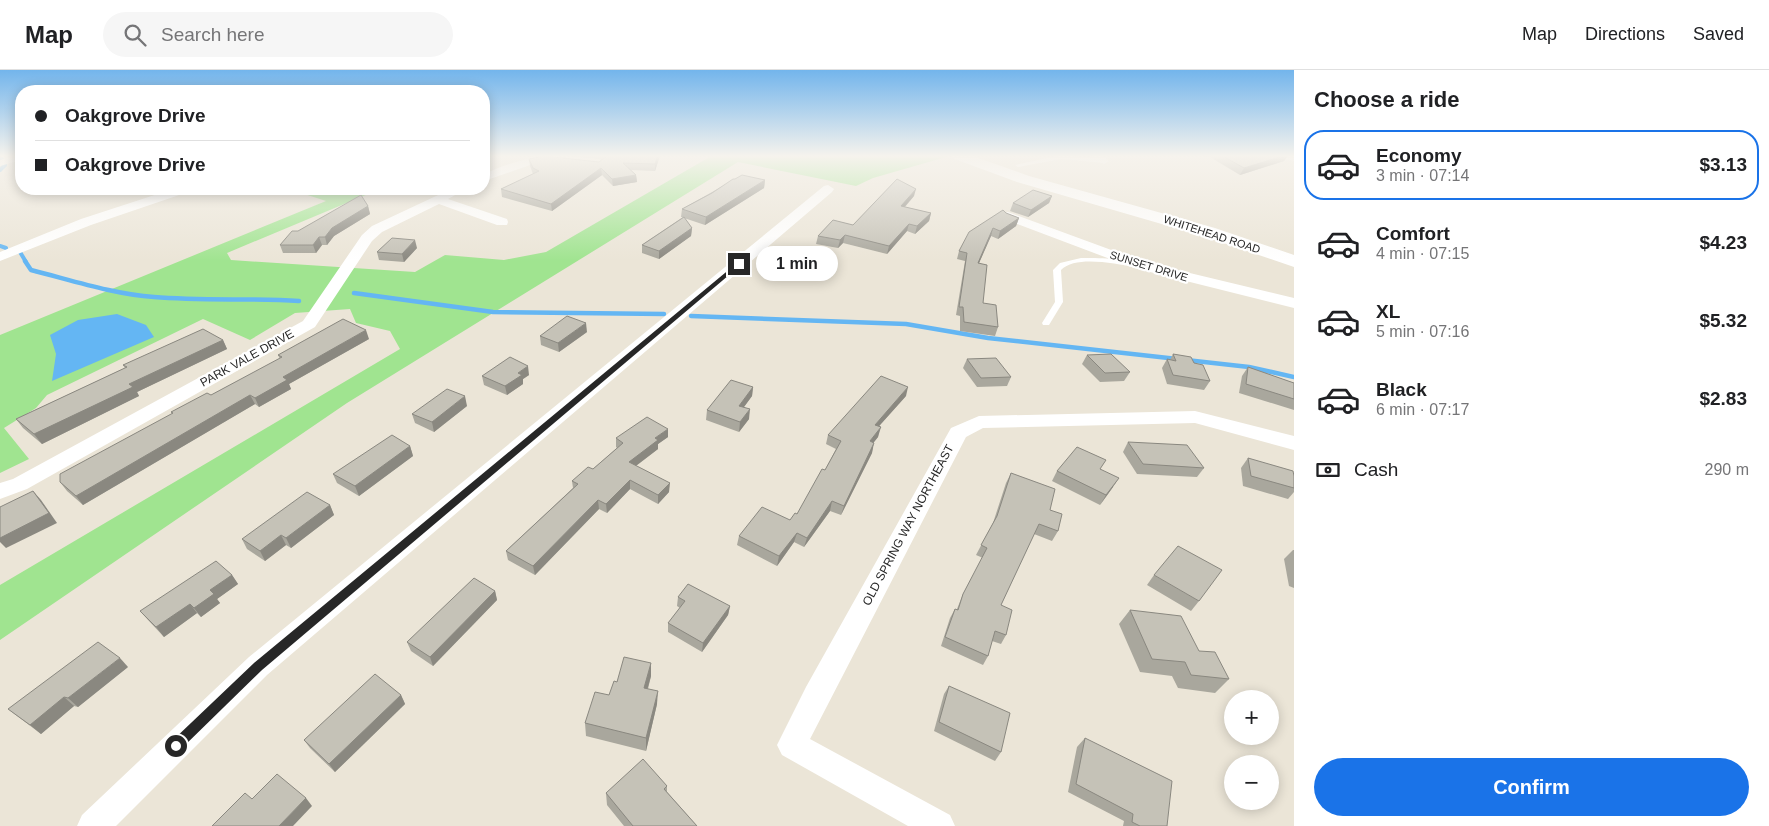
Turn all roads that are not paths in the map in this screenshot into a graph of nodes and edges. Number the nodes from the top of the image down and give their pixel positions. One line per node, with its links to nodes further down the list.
1 (826, 190): 15 (street)
2 (1063, 190): 9 (street, WHITEHEAD ROAD)
3 (166, 195): 8 (street)
4 (447, 195): 5 (street, PARK VALE DRIVE)
5 (436, 200): 7 (street); 14 (street, PARK VALE DRIVE)
6 (1008, 216): 10 (street, SUNSET DRIVE)
7 (502, 222)
8 (0, 257)
9 (1294, 261)
10 (1140, 265): 11 (street, SUNSET DRIVE); 12 (lane)
11 (1294, 303)
12 (1046, 324)
13 (1294, 444): 16 (street, OLD SPRING WAY NORTHEAST)
14 (0, 491)
15 (93, 826)
16 (938, 826)

